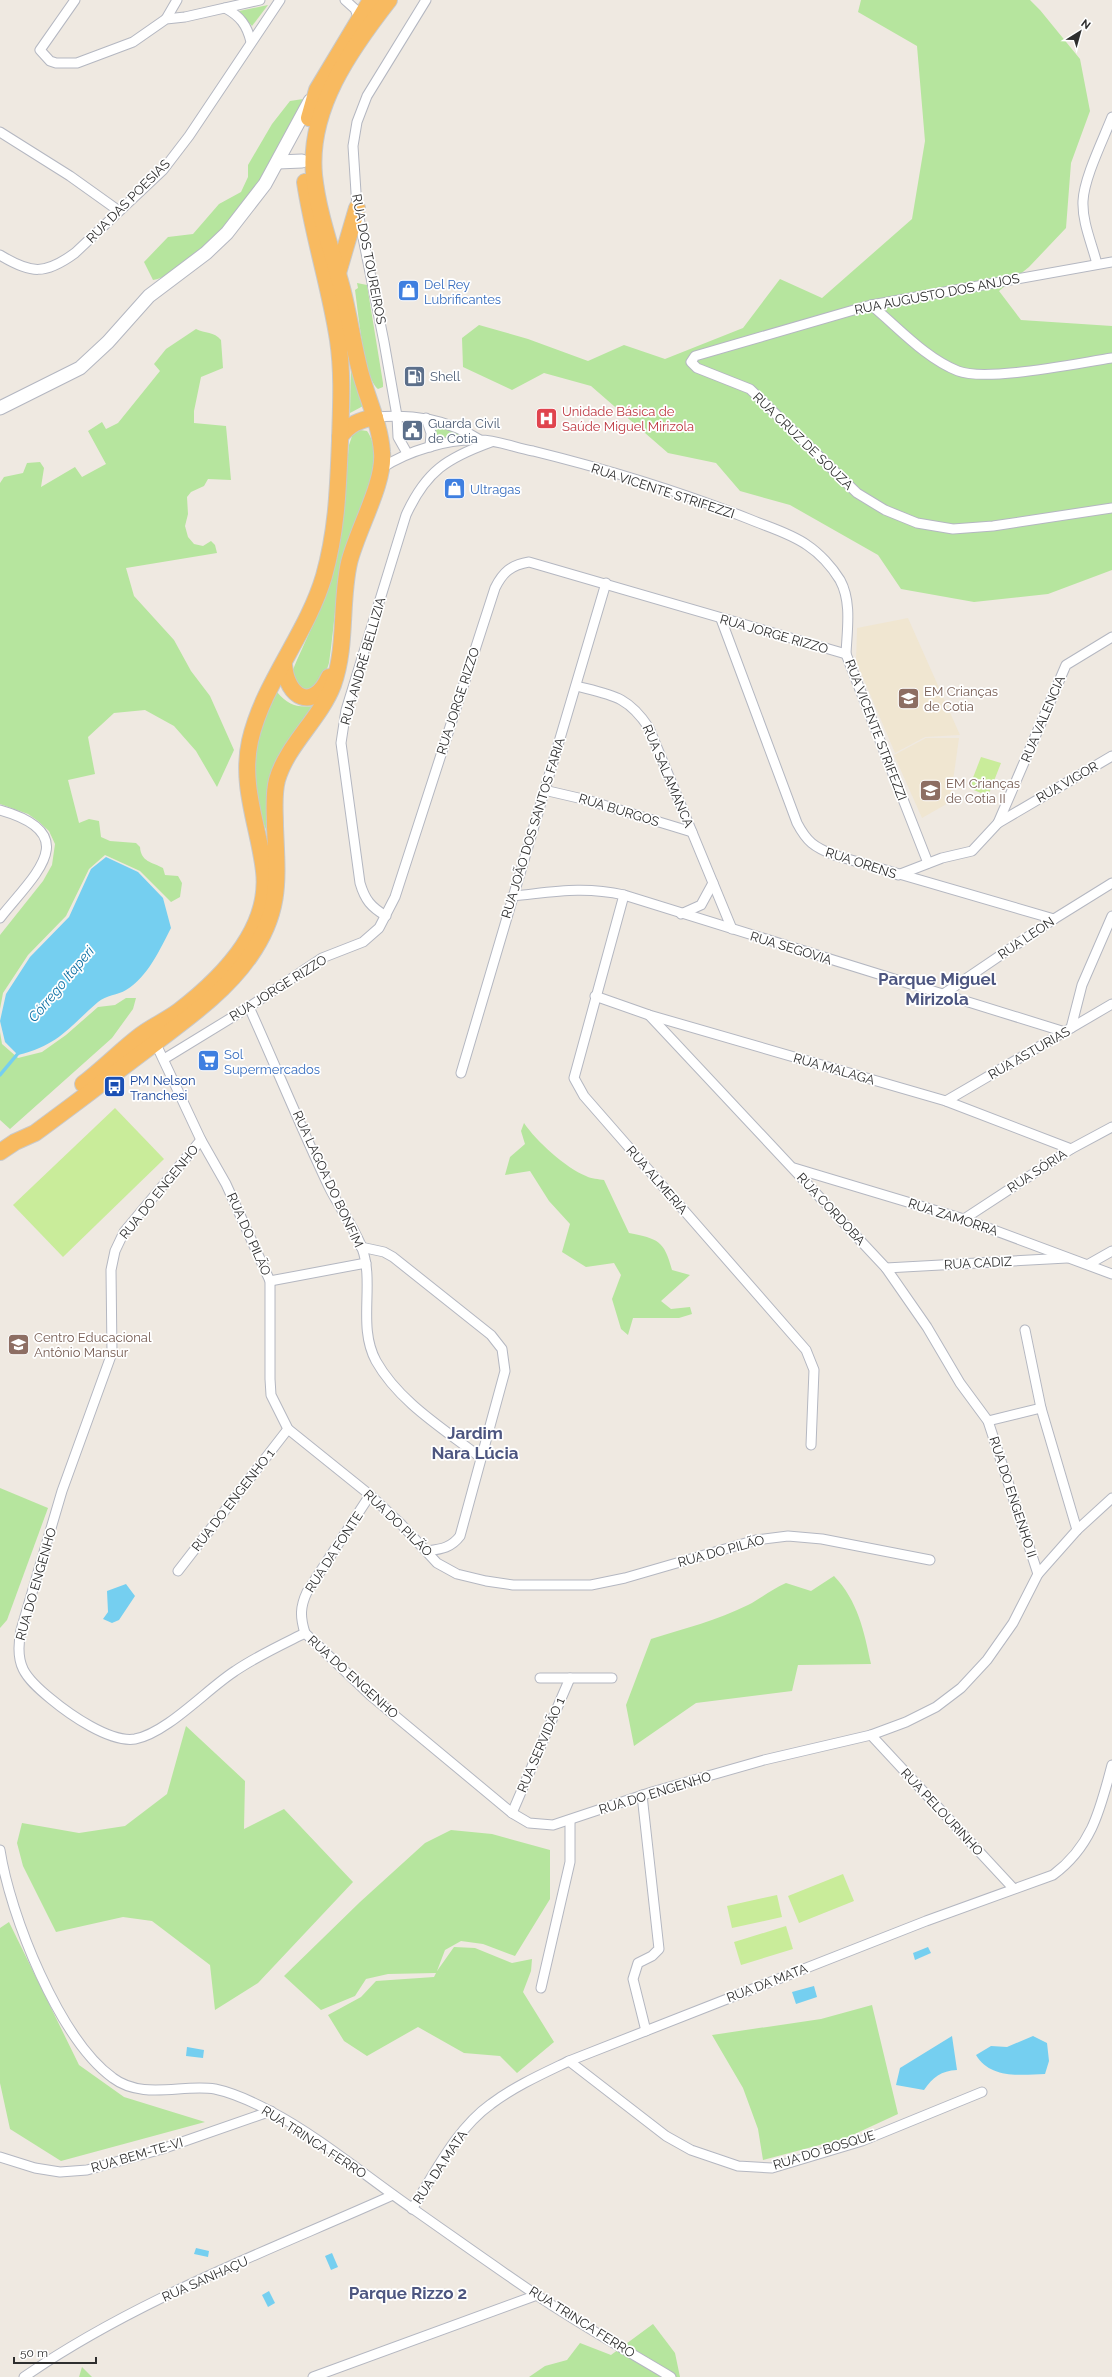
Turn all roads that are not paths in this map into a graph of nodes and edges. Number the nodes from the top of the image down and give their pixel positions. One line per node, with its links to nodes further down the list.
1 (75, 0): 9 (street)
2 (177, 0): 9 (street)
3 (260, 0): 8 (street)
4 (280, 0): 11 (street, RUA DAS POESIAS)
5 (345, 0): 10 (street)
6 (426, 0): 17 (street, RUA DOS TOUREIROS)
7 (382, 2): 10 (highway); 22 (highway)
8 (225, 8): 9 (street); 11 (street)
9 (166, 19)
10 (360, 21): 12 (highway)
11 (251, 42): 18 (street, RUA DAS POESIAS)
12 (317, 90): 15 (highway); 16 (main road)
13 (1112, 117): 21 (street)
14 (0, 132): 18 (street)
15 (302, 161): 16 (main road); 30 (highway)
16 (278, 162): 26 (main road)
17 (357, 208): 22 (highway); 28 (street, RUA DOS TOUREIROS)
18 (118, 211): 19 (street, RUA DAS POESIAS)
19 (0, 255)
20 (1112, 262): 21 (street, RUA AUGUSTO DOS ANJOS)
21 (1097, 264): 23 (street, RUA AUGUSTO DOS ANJOS)
22 (338, 273): 27 (highway)
23 (871, 304): 24 (street, RUA AUGUSTO DOS ANJOS); 25 (street)
24 (696, 356): 36 (street, RUA CRUZ DE SOUZA)
25 (1112, 358)
26 (0, 408)
27 (375, 416): 28 (street, RUA VICENTE STRIFEZZI); 30 (highway); 35 (highway)
28 (397, 416): 29 (street, RUA VICENTE STRIFEZZI); 34 (street, RUA DOS TOUREIROS)
29 (426, 418): 31 (street, RUA VICENTE STRIFEZZI); 33 (street)
30 (340, 437): 42 (highway)
31 (480, 440): 32 (street, RUA VICENTE STRIFEZZI); 33 (street, RUA VICENTE STRIFEZZI)
32 (491, 442): 41 (street, RUA VICENTE STRIFEZZI); 56 (street, RUA ANDRÉ BELLIZIA)
33 (430, 447): 34 (street, RUA VICENTE STRIFEZZI)
34 (407, 453): 35 (street, RUA VICENTE STRIFEZZI)
35 (382, 468): 40 (highway)
36 (1112, 508)
37 (606, 583): 38 (street, RUA JORGE RIZZO); 43 (street, RUA JOÃO DOS SANTOS FARIA); 56 (street, RUA JORGE RIZZO)
38 (721, 619): 41 (street, RUA JORGE RIZZO); 50 (street, RUA ORENS)
39 (1112, 637): 47 (street, RUA VALENCIA)
40 (340, 649): 42 (highway); 67 (highway)
41 (846, 654): 49 (street, RUA VICENTE STRIFEZZI)
42 (284, 665): 73 (highway)
43 (576, 686): 45 (street, RUA JOÃO DOS SANTOS FARIA); 48 (street, RUA SALAMANCA)
44 (1112, 756): 47 (street, RUA VIGOR)
45 (544, 790): 48 (street, RUA BURGOS); 54 (street, RUA JOÃO DOS SANTOS FARIA)
46 (0, 810): 58 (street)
47 (998, 823): 49 (street, RUA VIGOR)
48 (692, 832): 51 (street, RUA SALAMANCA)
49 (928, 863): 50 (street, RUA VIGOR)
50 (898, 875): 59 (street, RUA ORENS)
51 (714, 883): 55 (street); 60 (street, RUA SALAMANCA)
52 (1112, 883): 59 (street, RUA LEON)
53 (624, 894): 54 (street, RUA SEGOVIA); 55 (street, RUA SEGOVIA); 62 (street, RUA ALMERIA)
54 (513, 896): 69 (street, RUA JOÃO DOS SANTOS FARIA)
55 (681, 914): 60 (street, RUA SEGOVIA)
56 (386, 916): 64 (street, RUA JORGE RIZZO)
57 (1112, 916): 66 (street)
58 (0, 918)
59 (1054, 919): 61 (street, RUA LEON)
60 (732, 930): 61 (street, RUA SEGOVIA)
61 (942, 995): 66 (street, RUA SEGOVIA)
62 (595, 996): 65 (street, RUA MALAGA); 90 (street, RUA ALMERIA)
63 (1112, 1004): 66 (street, RUA ASTURIAS)
64 (248, 1007): 68 (street, RUA JORGE RIZZO); 78 (street, RUA LAGOA DO BONFIM)
65 (649, 1015): 70 (street, RUA MALAGA); 76 (street, RUA CORDOBA)
66 (1068, 1030): 70 (street, RUA ASTURIAS)
67 (156, 1042): 68 (street, RUA DO PILÃO); 73 (highway)
68 (164, 1059): 72 (street, RUA DO PILÃO)
69 (461, 1073)
70 (946, 1101): 74 (street, RUA MALAGA)
71 (1112, 1127): 74 (street, RUA SÓRIA)
72 (201, 1140): 85 (street, RUA DO PILÃO); 99 (street, RUA DO ENGENHO)
73 (15, 1142): 75 (highway)
74 (1071, 1149): 77 (street, RUA SÓRIA)
75 (0, 1152)
76 (792, 1168): 77 (street, RUA ZAMORRA); 83 (street, RUA CORDOBA)
77 (964, 1219): 80 (street, RUA ZAMORRA)
78 (361, 1248): 81 (street, RUA LAGOA DO BONFIM); 91 (street)
79 (1112, 1250): 82 (street)
80 (1070, 1258): 82 (street, RUA ZAMORRA); 83 (street, RUA CADIZ)
81 (366, 1263): 85 (street); 91 (street, RUA LAGOA DO BONFIM)
82 (1089, 1264): 84 (street, RUA ZAMORRA)
83 (886, 1268): 88 (street, RUA CORDOBA)
84 (1112, 1274)
85 (270, 1281): 89 (street, RUA DO PILÃO)
86 (1025, 1330): 87 (street)
87 (1041, 1408): 88 (street); 94 (street)
88 (988, 1421): 98 (street, RUA DO ENGENHO II)
89 (288, 1429): 92 (street, RUA DO PILÃO); 97 (street, RUA DO ENGENHO 1)
90 (811, 1444)
91 (480, 1457): 95 (street)
92 (370, 1495): 95 (street, RUA DO PILÃO); 99 (street, RUA DA FONTE)
93 (1112, 1498): 94 (street, RUA DO ENGENHO)
94 (1077, 1530): 98 (street, RUA DO ENGENHO)
95 (427, 1551): 96 (street, RUA DO PILÃO)
96 (930, 1560)
97 (178, 1571)
98 (1038, 1574): 103 (street, RUA DO ENGENHO)
99 (305, 1633): 106 (street, RUA DO ENGENHO)
100 (540, 1678): 101 (street)
101 (570, 1678): 102 (street); 106 (street, RUA SERVIDÃO 1)
102 (612, 1678)
103 (871, 1735): 105 (street, RUA DO ENGENHO); 109 (street, RUA PELOURINHO)
104 (1112, 1765): 109 (street, RUA DA MATA)
105 (642, 1795): 107 (street, RUA DO ENGENHO); 111 (street)
106 (512, 1813): 107 (street, RUA DO ENGENHO)
107 (570, 1820): 110 (street)
108 (0, 1850): 114 (street, RUA TRINCA FERRO)
109 (1013, 1888): 111 (street, RUA DA MATA)
110 (541, 1988)
111 (646, 2031): 112 (street, RUA DA MATA)
112 (569, 2061): 113 (street, RUA DO BOSQUE); 117 (street, RUA DA MATA)
113 (982, 2092)
114 (271, 2111): 115 (street, RUA BEM-TE-VI); 116 (street, RUA TRINCA FERRO)
115 (0, 2157)
116 (393, 2196): 117 (street, RUA TRINCA FERRO); 119 (street, RUA SANHAÇU)
117 (412, 2209): 118 (street, RUA TRINCA FERRO)
118 (537, 2295): 120 (street); 121 (street, RUA TRINCA FERRO)
119 (24, 2377)
120 (313, 2377)
121 (671, 2377)

